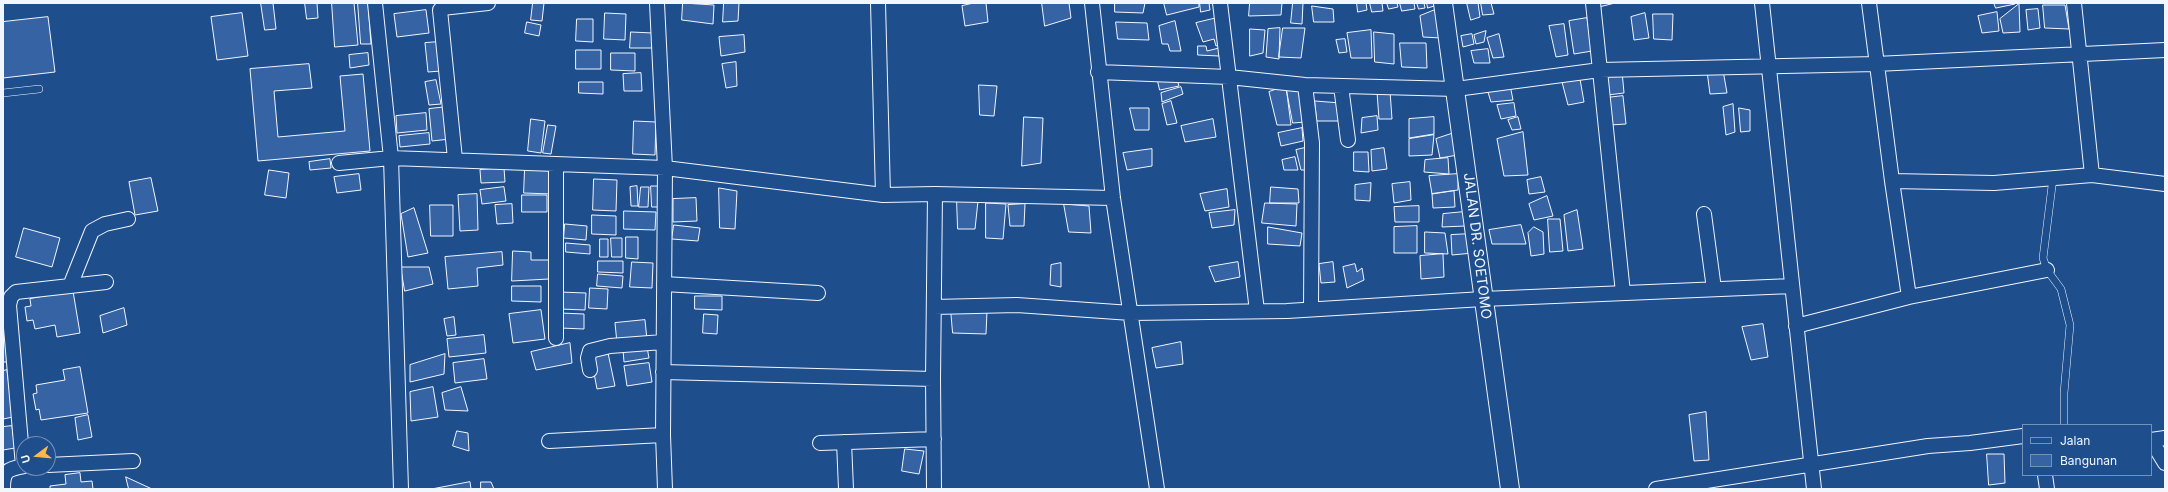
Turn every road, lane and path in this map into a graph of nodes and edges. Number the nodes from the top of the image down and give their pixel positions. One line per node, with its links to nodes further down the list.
1 (375, 3): 25 (street)
2 (488, 3): 26 (street)
3 (657, 3): 29 (street)
4 (878, 3): 35 (street)
5 (1092, 3): 17 (street)
6 (1220, 3): 18 (street)
7 (1443, 3): 22 (street, JALAN DR. SOETOMO)
8 (1593, 3): 16 (street)
9 (1762, 3): 15 (street)
10 (1869, 3): 14 (street)
11 (2074, 3): 13 (street)
12 (2165, 50): 13 (street)
13 (2080, 54): 14 (street); 30 (street)
14 (1876, 64): 15 (street); 32 (street)
15 (1769, 65): 16 (street); 43 (street)
16 (1600, 70): 22 (street); 46 (street)
17 (1098, 72): 18 (street); 36 (street)
18 (1229, 77): 19 (street); 52 (street)
19 (1305, 85): 20 (street); 51 (street)
20 (1341, 86): 22 (street); 24 (street)
21 (39, 89): 23 (lane)
22 (1456, 89): 49 (street, JALAN DR. SOETOMO)
23 (3, 93)
24 (1348, 140)
25 (391, 158): 26 (street); 27 (street); 78 (street)
26 (456, 159): 28 (street)
27 (339, 163)
28 (556, 164): 29 (street); 55 (street)
29 (665, 168): 35 (street); 41 (street)
30 (2092, 175): 31 (street); 33 (street)
31 (2053, 178): 32 (street); 39 (lane)
32 (1892, 181): 48 (street)
33 (2165, 184)
34 (935, 194): 35 (street); 36 (street); 50 (street)
35 (883, 195)
36 (1113, 198): 53 (street)
37 (1704, 214): 44 (street)
38 (128, 219): 42 (street)
39 (2047, 270): 48 (street); 60 (lane)
40 (106, 282): 42 (street)
41 (664, 284): 45 (street); 56 (street)
42 (70, 286): 47 (street)
43 (1792, 286): 44 (street); 54 (street)
44 (1714, 289): 46 (street)
45 (818, 293)
46 (1623, 293): 49 (street)
47 (7, 295): 62 (street)
48 (1909, 297): 54 (street)
49 (1483, 299): 51 (street); 83 (street, JALAN DR. SOETOMO)
50 (934, 308): 53 (street); 59 (street)
51 (1311, 309): 52 (street)
52 (1257, 311): 53 (street)
53 (1131, 313): 82 (street)
54 (1796, 326): 74 (street)
55 (556, 338)
56 (663, 342): 57 (street); 58 (street)
57 (590, 370)
58 (663, 372): 59 (street); 61 (street)
59 (933, 379): 65 (street)
60 (2064, 424)
61 (663, 435): 67 (street); 79 (street)
62 (21, 436)
63 (2022, 436): 74 (street)
64 (2165, 438): 66 (street)
65 (934, 439): 68 (street); 81 (street)
66 (2152, 440)
67 (549, 441)
68 (844, 442): 70 (street); 80 (street)
69 (2152, 442): 72 (street)
70 (820, 443)
71 (133, 461): 73 (street)
72 (2165, 463)
73 (56, 465)
74 (1811, 465): 84 (street); 85 (street)
75 (16, 467): 77 (street)
76 (2045, 476): 86 (street)
77 (3, 489)
78 (402, 489)
79 (665, 489)
80 (846, 489)
81 (934, 489)
82 (1156, 489)
83 (1510, 489)
84 (1656, 489)
85 (1814, 489)
86 (2047, 489)

